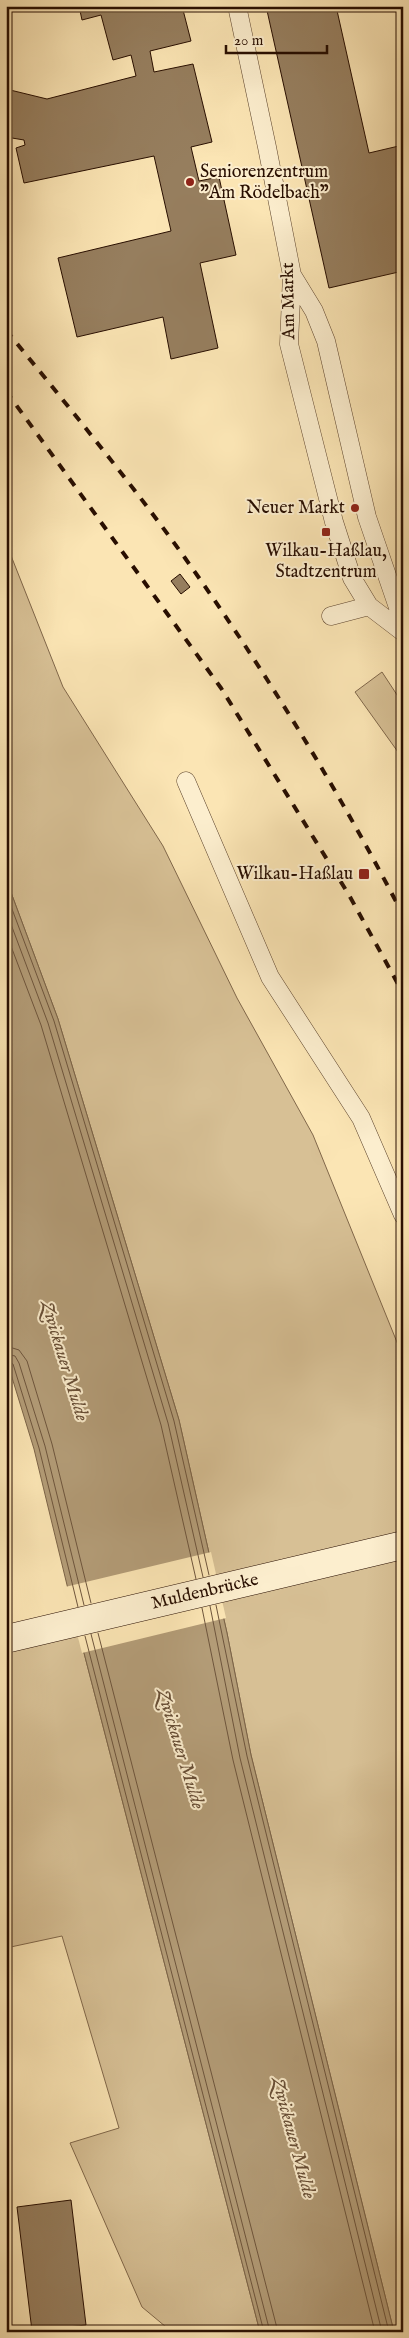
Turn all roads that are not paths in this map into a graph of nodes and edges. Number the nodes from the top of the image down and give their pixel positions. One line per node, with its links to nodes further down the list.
1 (237, 6): 2 (lane, Am Markt)
2 (292, 275): 3 (lane, Am Markt); 5 (lane)
3 (369, 606): 4 (lane); 6 (lane, Am Markt)
4 (331, 616)
5 (403, 622)
6 (403, 632)
7 (186, 781): 8 (lane)
8 (403, 1215)
9 (403, 1545): 10 (main road, Muldenbrücke)
10 (6, 1639)

